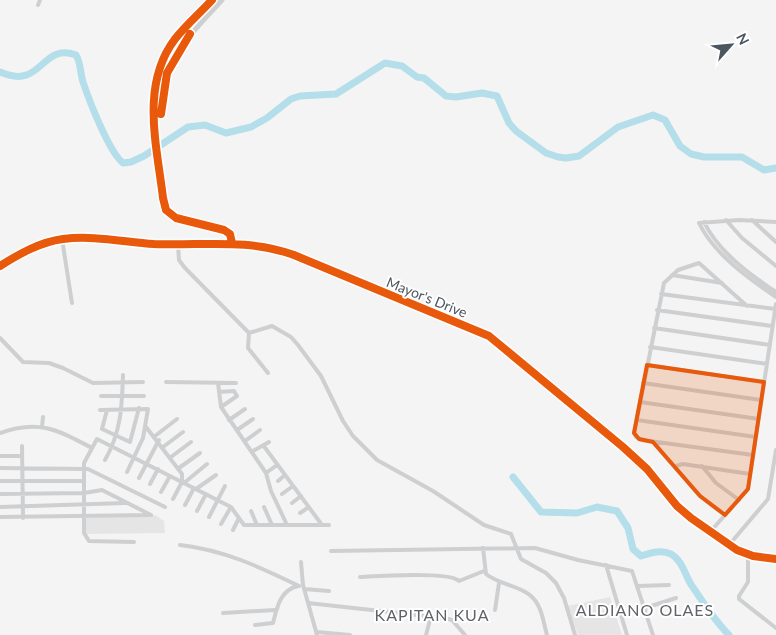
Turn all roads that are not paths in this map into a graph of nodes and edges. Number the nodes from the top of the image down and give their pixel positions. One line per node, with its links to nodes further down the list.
1 (40, 0): 4 (street)
2 (212, 0): 12 (street)
3 (222, 0): 5 (street)
4 (38, 5)
5 (161, 114)
6 (726, 220): 7 (street); 8 (street); 15 (street)
7 (752, 220): 9 (street); 11 (street)
8 (704, 222): 18 (street); 20 (street)
9 (776, 222)
10 (62, 239): 13 (street, Mayor's Drive); 14 (street, Mayor's Drive); 21 (street)
11 (776, 242)
12 (232, 243): 13 (street, Mayor's Drive); 151 (street, Mayor's Drive)
13 (178, 245): 28 (street)
14 (0, 266)
15 (776, 266)
16 (672, 275): 17 (street); 17 (street); 19 (street)
17 (722, 283): 23 (street)
18 (776, 292)
19 (661, 294): 23 (street); 25 (street)
20 (776, 297)
21 (72, 303)
22 (776, 304): 24 (street)
23 (747, 306): 24 (street)
24 (775, 309): 26 (street)
25 (657, 310): 26 (street); 27 (street)
26 (772, 326): 30 (street)
27 (654, 328): 30 (street); 31 (street)
28 (249, 333): 34 (street); 155 (street)
29 (0, 338): 39 (street)
30 (770, 345): 32 (street)
31 (650, 347): 32 (street); 33 (street)
32 (767, 364): 38 (street)
33 (647, 365): 38 (street); 42 (street)
34 (268, 373)
35 (123, 375): 39 (street)
36 (143, 382): 39 (street)
37 (166, 382): 40 (street)
38 (764, 382): 47 (street)
39 (123, 383): 45 (street)
40 (218, 383): 41 (street); 43 (street)
41 (236, 383)
42 (643, 384): 47 (street); 48 (street)
43 (218, 392): 50 (street); 50 (street)
44 (101, 396): 45 (street)
45 (123, 396): 46 (street); 51 (street)
46 (144, 396)
47 (761, 400): 57 (street)
48 (640, 402): 57 (street); 60 (street)
49 (139, 408): 51 (street); 62 (street); 67 (street)
50 (221, 408): 59 (street)
51 (123, 409): 54 (street); 67 (street)
52 (245, 409): 59 (street)
53 (100, 410): 54 (street)
54 (107, 410): 67 (street)
55 (43, 418): 61 (street)
56 (253, 418): 63 (street)
57 (759, 419): 69 (street)
58 (177, 420): 68 (street)
59 (229, 420): 63 (street)
60 (636, 420): 69 (street); 74 (street)
61 (42, 427): 66 (street); 79 (street)
62 (146, 427): 68 (street); 86 (street)
63 (237, 430): 71 (street)
64 (260, 430): 71 (street)
65 (183, 432): 78 (street)
66 (0, 433)
67 (116, 436): 77 (street)
68 (155, 436): 70 (street)
69 (756, 437): 85 (street)
70 (158, 440): 78 (street); 89 (street)
71 (245, 441): 81 (street)
72 (192, 442): 87 (street)
73 (269, 442): 75 (street)
74 (654, 442): 85 (street); 92 (street)
75 (263, 445): 81 (street); 91 (street)
76 (22, 446): 84 (street)
77 (113, 447): 79 (street); 86 (street); 88 (street)
78 (163, 447): 87 (street)
79 (92, 448): 96 (street)
80 (776, 450): 154 (street)
81 (253, 451): 100 (street)
82 (200, 452): 97 (street)
83 (0, 456): 84 (street)
84 (22, 456): 95 (street)
85 (753, 456): 101 (street)
86 (135, 457): 89 (street); 99 (street)
87 (171, 458): 97 (street)
88 (105, 460)
89 (147, 464): 98 (street); 105 (street)
90 (207, 464): 110 (street)
91 (277, 464): 100 (street); 104 (street)
92 (676, 466): 93 (street); 138 (street)
93 (702, 466): 101 (street); 124 (street)
94 (0, 468): 95 (street)
95 (23, 468): 96 (street); 107 (street)
96 (84, 468): 108 (street); 134 (street)
97 (179, 468): 110 (street)
98 (158, 469): 103 (street); 111 (street)
99 (127, 472)
100 (266, 473): 147 (street)
101 (750, 474): 124 (street)
102 (216, 475): 114 (street)
103 (170, 476): 110 (street); 115 (street)
104 (285, 476): 109 (street); 113 (street)
105 (139, 478)
106 (0, 481): 107 (street)
107 (23, 481): 108 (street); 118 (street)
108 (84, 481): 116 (street)
109 (278, 481)
110 (183, 482): 114 (street); 122 (street)
111 (150, 484)
112 (225, 486): 123 (street)
113 (293, 486): 120 (street); 121 (street)
114 (195, 488): 119 (street); 128 (street)
115 (161, 492)
116 (84, 493): 118 (street); 125 (street); 127 (street)
117 (0, 494): 118 (street)
118 (23, 494): 130 (street)
119 (206, 494): 123 (street); 135 (street)
120 (282, 494)
121 (301, 496): 126 (street); 133 (street)
122 (173, 499)
123 (218, 500): 131 (street); 142 (street)
124 (739, 500): 138 (street)
125 (126, 503): 127 (street); 139 (street)
126 (292, 503)
127 (84, 505): 130 (street); 139 (street)
128 (185, 505)
129 (0, 506): 130 (street)
130 (22, 506): 141 (street)
131 (231, 506): 143 (street); 144 (street)
132 (264, 507): 146 (street)
133 (309, 507): 137 (street); 148 (street)
134 (165, 508)
135 (197, 511)
136 (251, 511): 145 (street)
137 (300, 513)
138 (725, 515): 151 (street)
139 (83, 517): 141 (street); 152 (street)
140 (0, 518): 141 (street)
141 (23, 518)
142 (209, 518)
143 (238, 520): 145 (street); 150 (street)
144 (221, 524)
145 (257, 525): 146 (street)
146 (272, 525): 147 (street)
147 (287, 525): 148 (street)
148 (322, 525): 149 (street)
149 (328, 525)
150 (233, 530)
151 (710, 532): 154 (street, Mayor's Drive)
152 (134, 542)
153 (180, 545): 167 (street)
154 (728, 546): 158 (street, Mayor's Drive)
155 (515, 547): 156 (street); 161 (street); 183 (street)
156 (483, 548): 157 (street); 162 (street)
157 (331, 550)
158 (748, 555): 159 (street, Mayor's Drive); 177 (street)
159 (776, 559)
160 (301, 562): 167 (street)
161 (606, 565): 166 (street); 184 (street)
162 (484, 571): 163 (street); 164 (street)
163 (360, 577)
164 (499, 583): 173 (street); 182 (street)
165 (669, 585): 166 (street)
166 (637, 586): 171 (street)
167 (302, 587): 168 (street); 170 (street); 172 (street)
168 (329, 591)
169 (676, 598): 171 (street)
170 (308, 603): 175 (street); 178 (street)
171 (645, 608): 185 (street)
172 (275, 610): 174 (street); 176 (street)
173 (495, 610)
174 (223, 613)
175 (431, 616): 180 (street); 181 (street)
176 (255, 625)
177 (776, 628)
178 (317, 633): 179 (street)
179 (350, 635)
180 (426, 635)
181 (465, 635)
182 (547, 635)
183 (575, 635)
184 (627, 635)
185 (653, 635)

